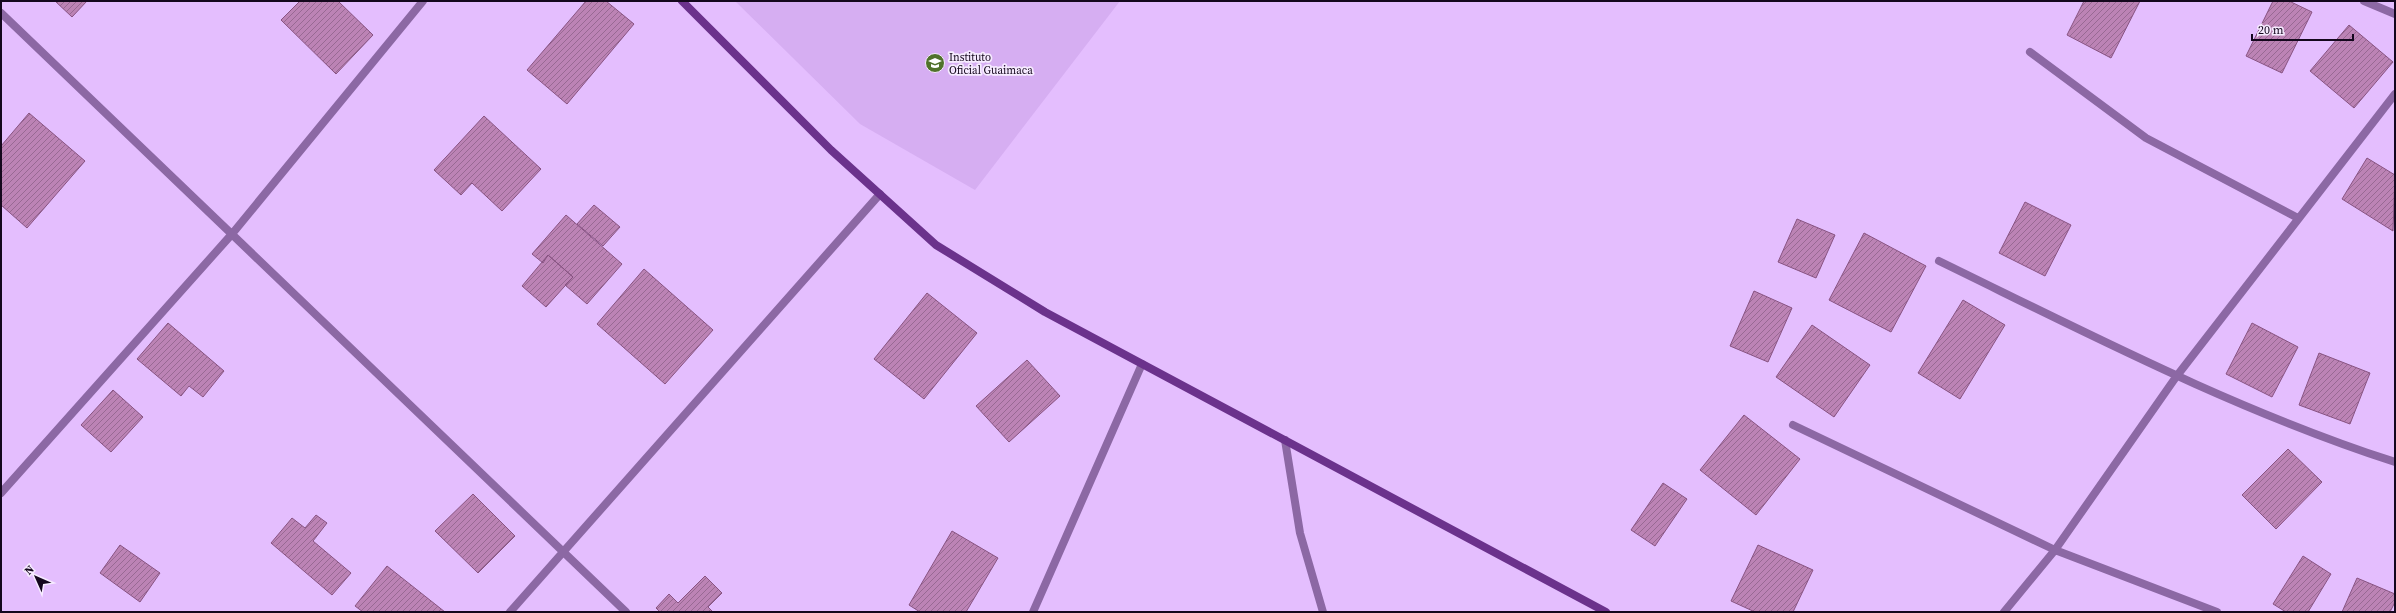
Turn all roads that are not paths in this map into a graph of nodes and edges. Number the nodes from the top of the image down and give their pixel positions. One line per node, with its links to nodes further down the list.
1 (423, 1): 10 (street)
2 (682, 1): 8 (street)
3 (2364, 1): 5 (street)
4 (1, 13): 10 (street)
5 (2395, 14)
6 (2030, 52): 9 (street)
7 (2395, 94): 9 (street)
8 (880, 194): 12 (street); 19 (street)
9 (2298, 218): 13 (street)
10 (232, 234): 17 (street); 19 (street)
11 (1939, 261): 13 (street)
12 (1142, 364): 15 (street); 22 (street)
13 (2176, 377): 16 (street); 18 (street)
14 (1793, 425): 18 (street)
15 (1285, 440): 23 (street); 24 (street)
16 (2395, 462)
17 (1, 493)
18 (2055, 550): 25 (street); 26 (street)
19 (564, 552): 20 (street); 21 (street)
20 (510, 612)
21 (626, 612)
22 (1033, 612)
23 (1323, 612)
24 (1606, 612)
25 (2004, 612)
26 (2217, 612)

